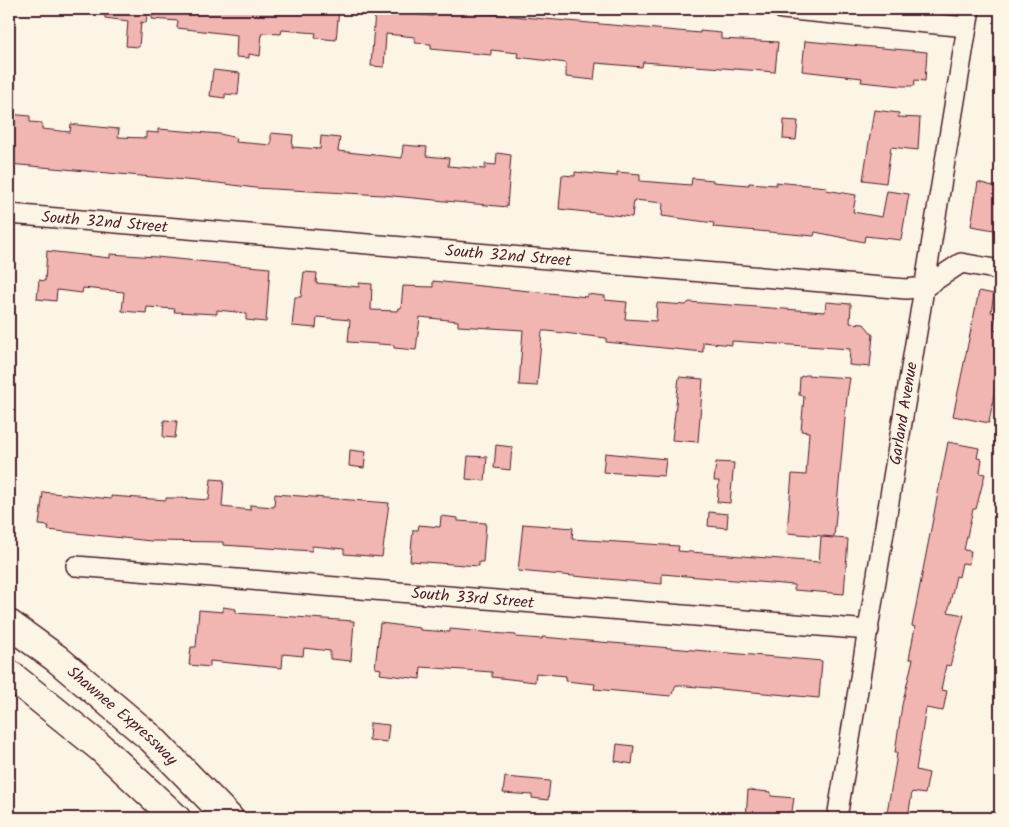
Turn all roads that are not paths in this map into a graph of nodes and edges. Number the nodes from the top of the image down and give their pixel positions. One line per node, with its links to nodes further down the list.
1 (782, 9): 3 (street)
2 (970, 9): 3 (street, Garland Avenue)
3 (967, 27): 6 (street, Garland Avenue)
4 (9, 214): 6 (street, South 32nd Street)
5 (1000, 270): 6 (street, South 32nd Street)
6 (925, 286): 9 (street, Garland Avenue)
7 (76, 566): 9 (street, South 33rd Street)
8 (9, 624): 12 (highway, Shawnee Expressway)
9 (869, 630): 13 (street, Garland Avenue)
10 (9, 674): 11 (highway)
11 (176, 818)
12 (229, 818)
13 (837, 818)

